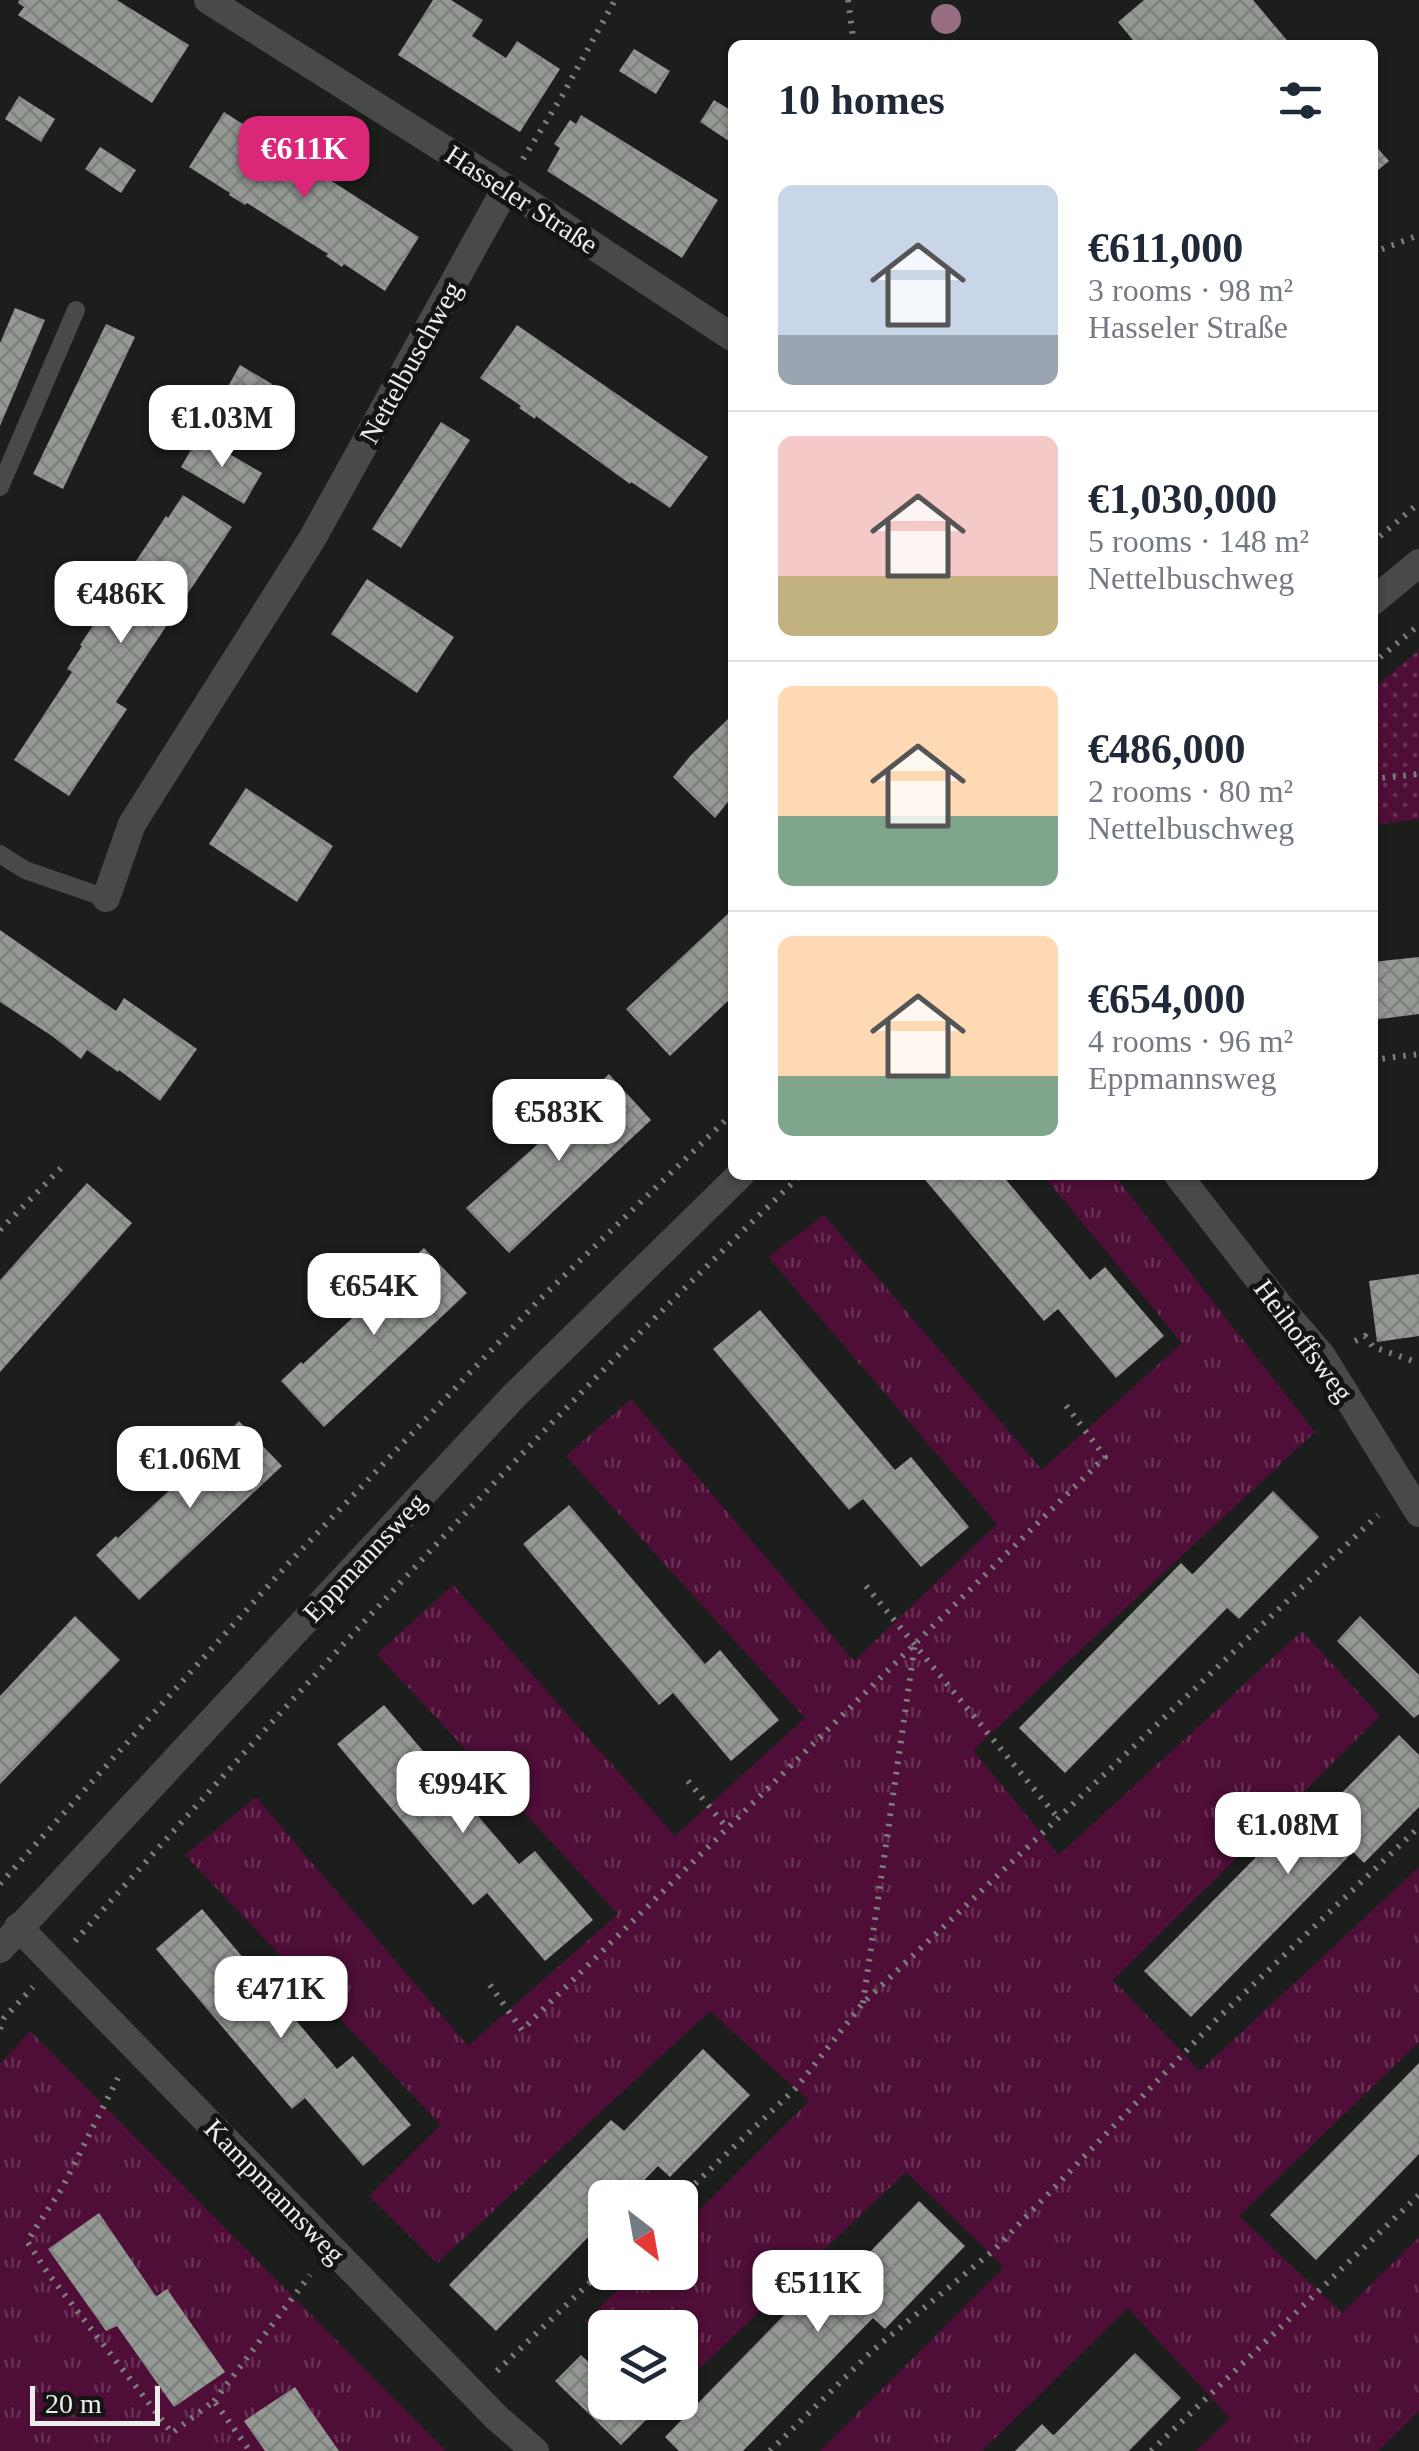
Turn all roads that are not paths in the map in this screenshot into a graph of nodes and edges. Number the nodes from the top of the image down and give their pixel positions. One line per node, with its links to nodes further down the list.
1 (208, 0): 2 (street, Hasseler Straße)
2 (506, 188): 4 (street, Hasseler Straße); 9 (street, Nettelbuschweg)
3 (76, 310): 5 (lane)
4 (728, 334)
5 (0, 487)
6 (1419, 563): 7 (street)
7 (1378, 597)
8 (0, 854): 9 (lane)
9 (106, 898)
10 (735, 1180): 13 (street, Eppmannsweg)
11 (1182, 1180): 12 (street, Heihoffsweg)
12 (1412, 1502)
13 (18, 1927): 14 (street, Eppmannsweg); 15 (street, Kampmannsweg)
14 (0, 1949)
15 (535, 2451)

